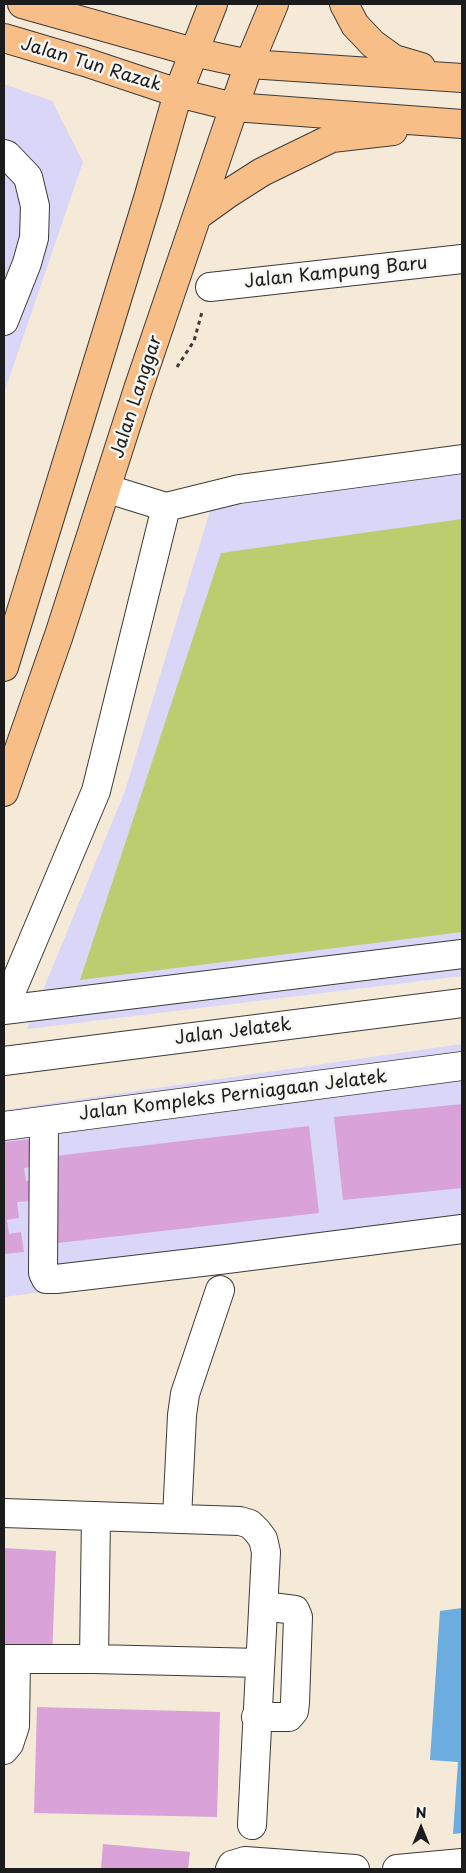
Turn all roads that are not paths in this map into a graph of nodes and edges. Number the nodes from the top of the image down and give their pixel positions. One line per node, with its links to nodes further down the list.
1 (22, 4): 6 (main road)
2 (214, 4): 6 (main road)
3 (274, 4): 7 (main road, Jalan Langgar)
4 (344, 4): 8 (main road)
5 (4, 38): 9 (main road, Jalan Tun Razak)
6 (193, 52): 7 (main road); 9 (main road)
7 (249, 64): 8 (main road); 10 (main road, Jalan Langgar)
8 (460, 78)
9 (178, 93): 10 (main road, Jalan Tun Razak); 20 (main road)
10 (234, 107): 11 (main road, Jalan Tun Razak); 13 (main road, Jalan Langgar)
11 (458, 124): 13 (main road)
12 (4, 154): 16 (street)
13 (197, 216): 18 (main road, Jalan Langgar)
14 (462, 258): 15 (street, Jalan Kampung Baru)
15 (210, 287)
16 (4, 321)
17 (462, 459): 19 (street)
18 (108, 489): 19 (street); 21 (main road, Jalan Langgar)
19 (166, 507): 24 (street)
20 (4, 667)
21 (4, 792)
22 (462, 954): 24 (street)
23 (462, 1003): 25 (street, Jalan Jelatek)
24 (4, 1009)
25 (4, 1061)
26 (462, 1066): 27 (street, Jalan Kompleks Perniagaan Jelatek)
27 (44, 1121): 28 (street, Jalan Kompleks Perniagaan Jelatek); 29 (street)
28 (4, 1126)
29 (462, 1229)
30 (220, 1290): 33 (street)
31 (4, 1513): 32 (street)
32 (96, 1516): 33 (street); 36 (street)
33 (177, 1518): 34 (street)
34 (264, 1606): 37 (street); 38 (street)
35 (10, 1659): 36 (street); 39 (street)
36 (94, 1659): 37 (street)
37 (260, 1663): 38 (street)
38 (256, 1717): 40 (street)
39 (4, 1750)
40 (252, 1824)
41 (462, 1863): 44 (street)
42 (231, 1867): 43 (street)
43 (355, 1869)
44 (397, 1869)

